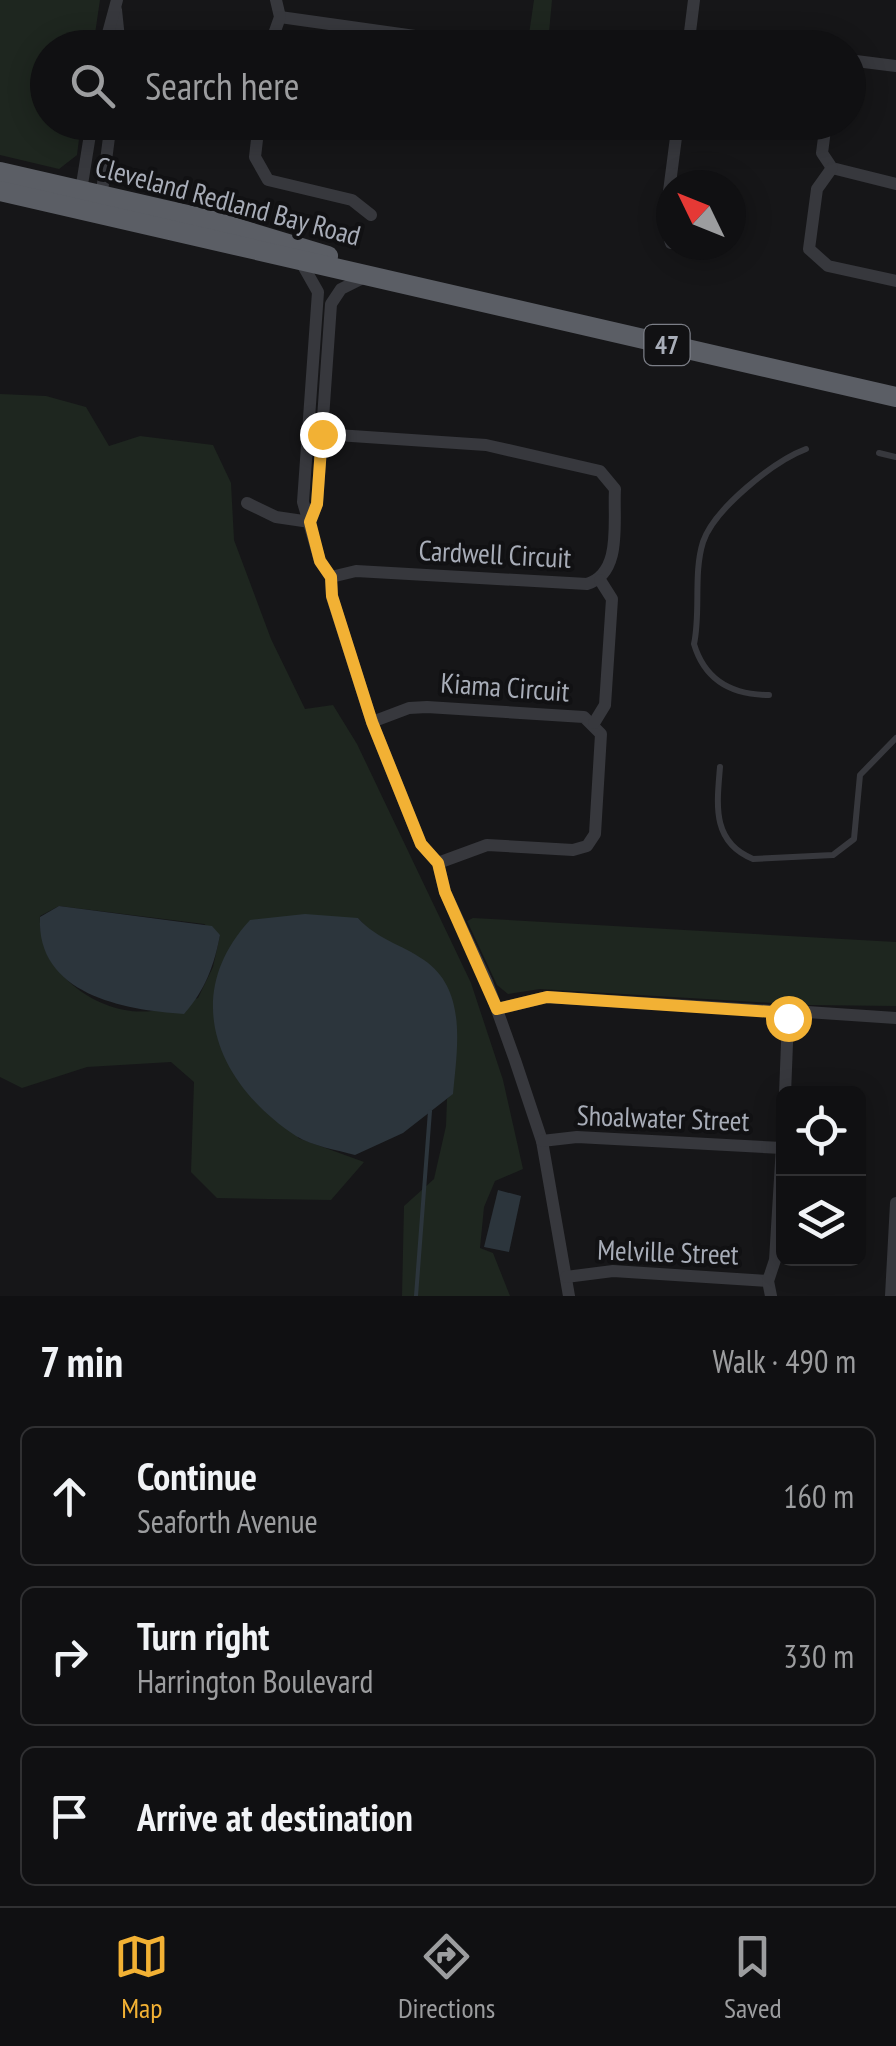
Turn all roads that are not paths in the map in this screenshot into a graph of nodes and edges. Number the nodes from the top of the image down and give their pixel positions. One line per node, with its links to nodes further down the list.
1 (276, 0): 4 (street)
2 (694, 0): 9 (street)
3 (117, 5): 5 (street); 6 (street)
4 (280, 17): 7 (street); 8 (street)
5 (109, 30)
6 (119, 30)
7 (275, 30)
8 (372, 30)
9 (690, 30)
10 (866, 62): 11 (street)
11 (896, 66)
12 (92, 140): 22 (street)
13 (106, 140): 22 (street)
14 (257, 140): 23 (street)
15 (676, 140): 18 (street)
16 (824, 140): 17 (street)
17 (832, 168): 20 (street); 26 (street)
18 (672, 170)
19 (0, 172): 22 (highway, Cleveland Redland Bay Road / 47)
20 (896, 184)
21 (0, 191): 22 (highway, Cleveland Redland Bay Road / 47)
22 (90, 202): 24 (highway, Cleveland Redland Bay Road / 47); 27 (highway, Cleveland Redland Bay Road / 47)
23 (370, 215)
24 (301, 262): 25 (highway, Cleveland Redland Bay Road / 47); 29 (street)
25 (363, 278): 27 (highway, Cleveland Redland Bay Road / 47); 30 (street)
26 (896, 281)
27 (439, 294): 28 (highway, Cleveland Redland Bay Road / 47)
28 (896, 397)
29 (307, 434): 30 (street, Cardwell Circuit); 35 (street)
30 (322, 434): 35 (street); 37 (street, Cardwell Circuit)
31 (806, 449): 38 (lane)
32 (880, 453): 33 (lane)
33 (896, 457)
34 (247, 503): 35 (street)
35 (310, 522): 36 (street)
36 (331, 577): 37 (street, Cardwell Circuit); 39 (street)
37 (600, 580): 40 (street)
38 (769, 695)
39 (372, 722): 40 (street, Kiama Circuit); 43 (street)
40 (594, 722): 43 (street, Kiama Circuit)
41 (896, 738): 42 (lane)
42 (720, 767)
43 (438, 863): 44 (street)
44 (497, 1009): 45 (street); 48 (street)
45 (788, 1018): 46 (street); 47 (street)
46 (896, 1018)
47 (784, 1086)
48 (542, 1141): 49 (street, Shoalwater Street); 52 (street)
49 (776, 1148)
50 (780, 1176): 53 (street)
51 (896, 1203): 56 (street)
52 (566, 1277): 53 (street, Melville Street); 54 (street)
53 (768, 1280): 55 (street)
54 (569, 1296)
55 (771, 1296)
56 (891, 1296)

